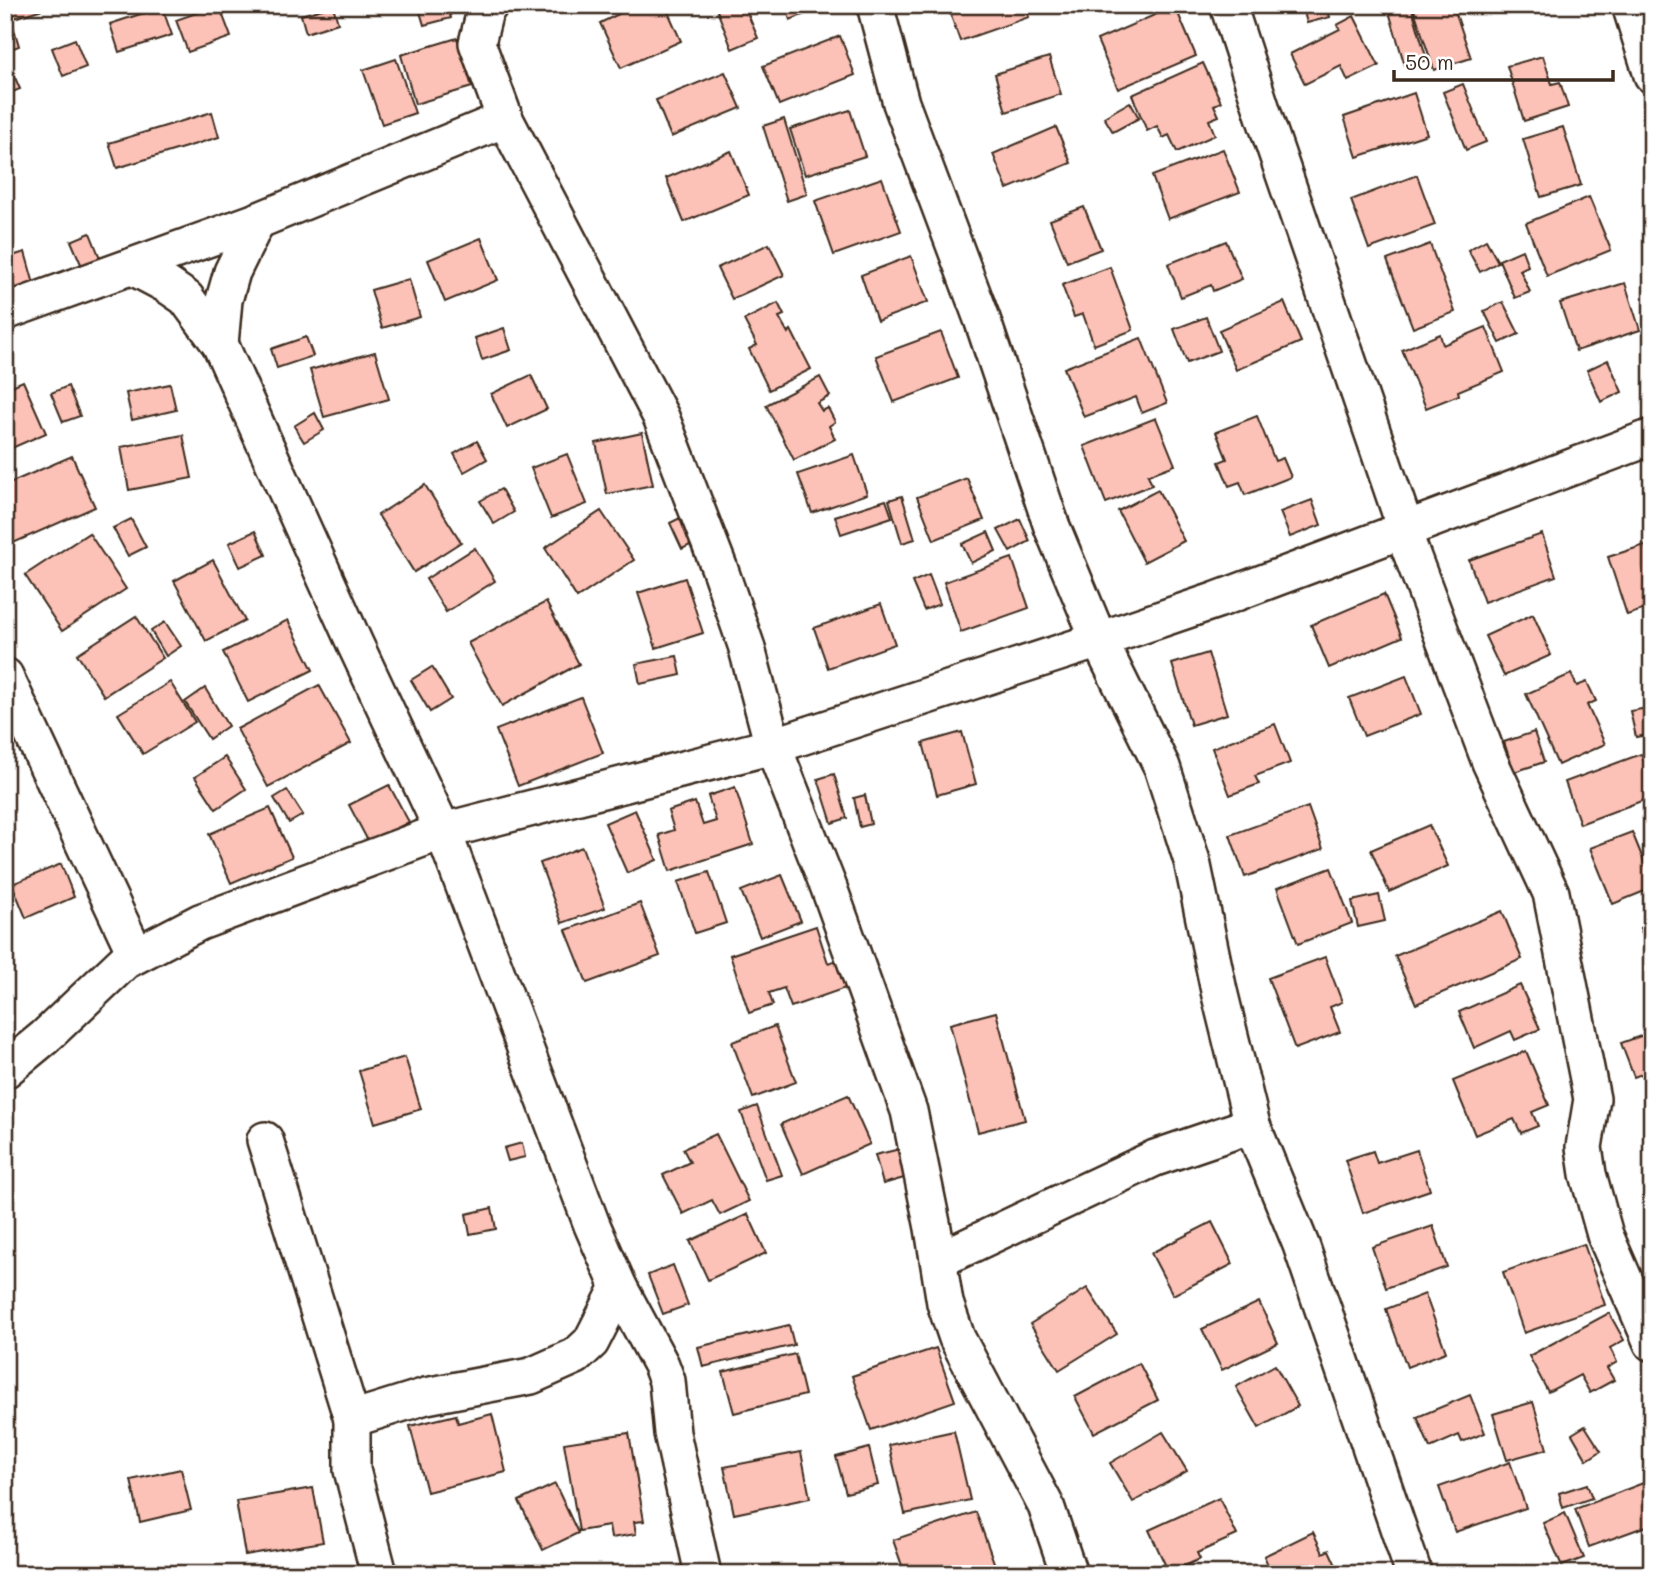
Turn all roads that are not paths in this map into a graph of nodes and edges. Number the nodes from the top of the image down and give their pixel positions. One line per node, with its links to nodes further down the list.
1 (490, 5): 6 (street)
2 (875, 5): 13 (street)
3 (1228, 5): 12 (street)
4 (1638, 10): 5 (street)
5 (1652, 75)
6 (505, 119): 7 (street); 15 (street)
7 (257, 221): 8 (street); 10 (street)
8 (133, 267): 9 (street); 10 (street)
9 (5, 312)
10 (220, 344): 16 (street)
11 (1652, 437): 12 (street)
12 (1405, 530): 13 (street); 23 (street)
13 (1099, 640): 15 (street); 19 (street)
14 (5, 676): 17 (street)
15 (773, 747): 16 (street); 21 (street)
16 (443, 831): 17 (street); 22 (street)
17 (136, 955): 18 (street)
18 (5, 1070)
19 (1252, 1125): 21 (street); 28 (street)
20 (265, 1140): 24 (street)
21 (939, 1260): 27 (street)
22 (619, 1287): 24 (street); 26 (street)
23 (1652, 1343)
24 (352, 1419): 25 (street)
25 (379, 1574)
26 (704, 1574)
27 (1069, 1574)
28 (1415, 1574)

